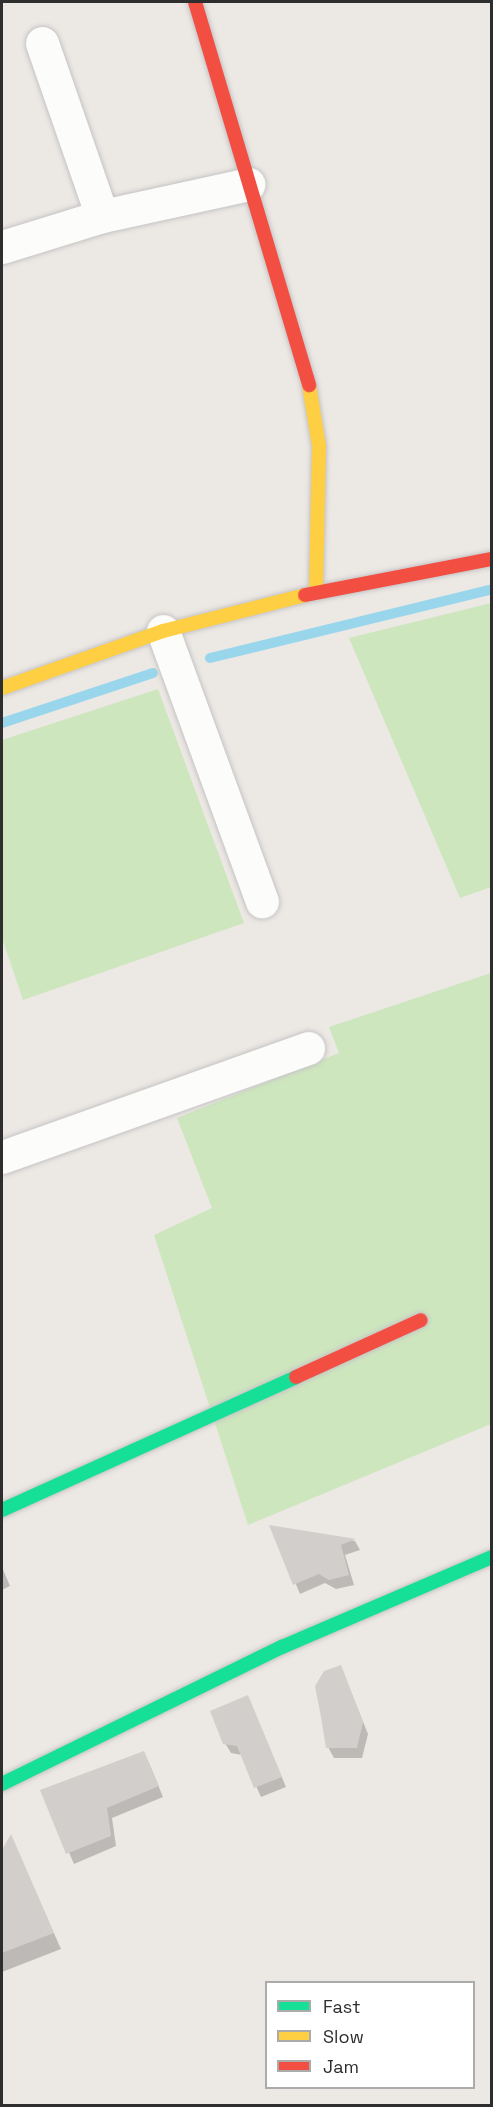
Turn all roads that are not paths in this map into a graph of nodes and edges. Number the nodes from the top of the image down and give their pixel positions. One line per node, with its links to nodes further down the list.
1 (195, 2): 3 (street)
2 (42, 43): 4 (street)
3 (249, 184): 4 (street); 7 (street)
4 (102, 216): 5 (street)
5 (2, 247)
6 (492, 559): 7 (street)
7 (316, 592): 8 (street)
8 (163, 632): 9 (street); 10 (street)
9 (2, 688)
10 (262, 901)
11 (308, 1048): 12 (street)
12 (2, 1157)
13 (421, 1320): 14 (street)
14 (2, 1510)
15 (492, 1557): 16 (street)
16 (2, 1784)

